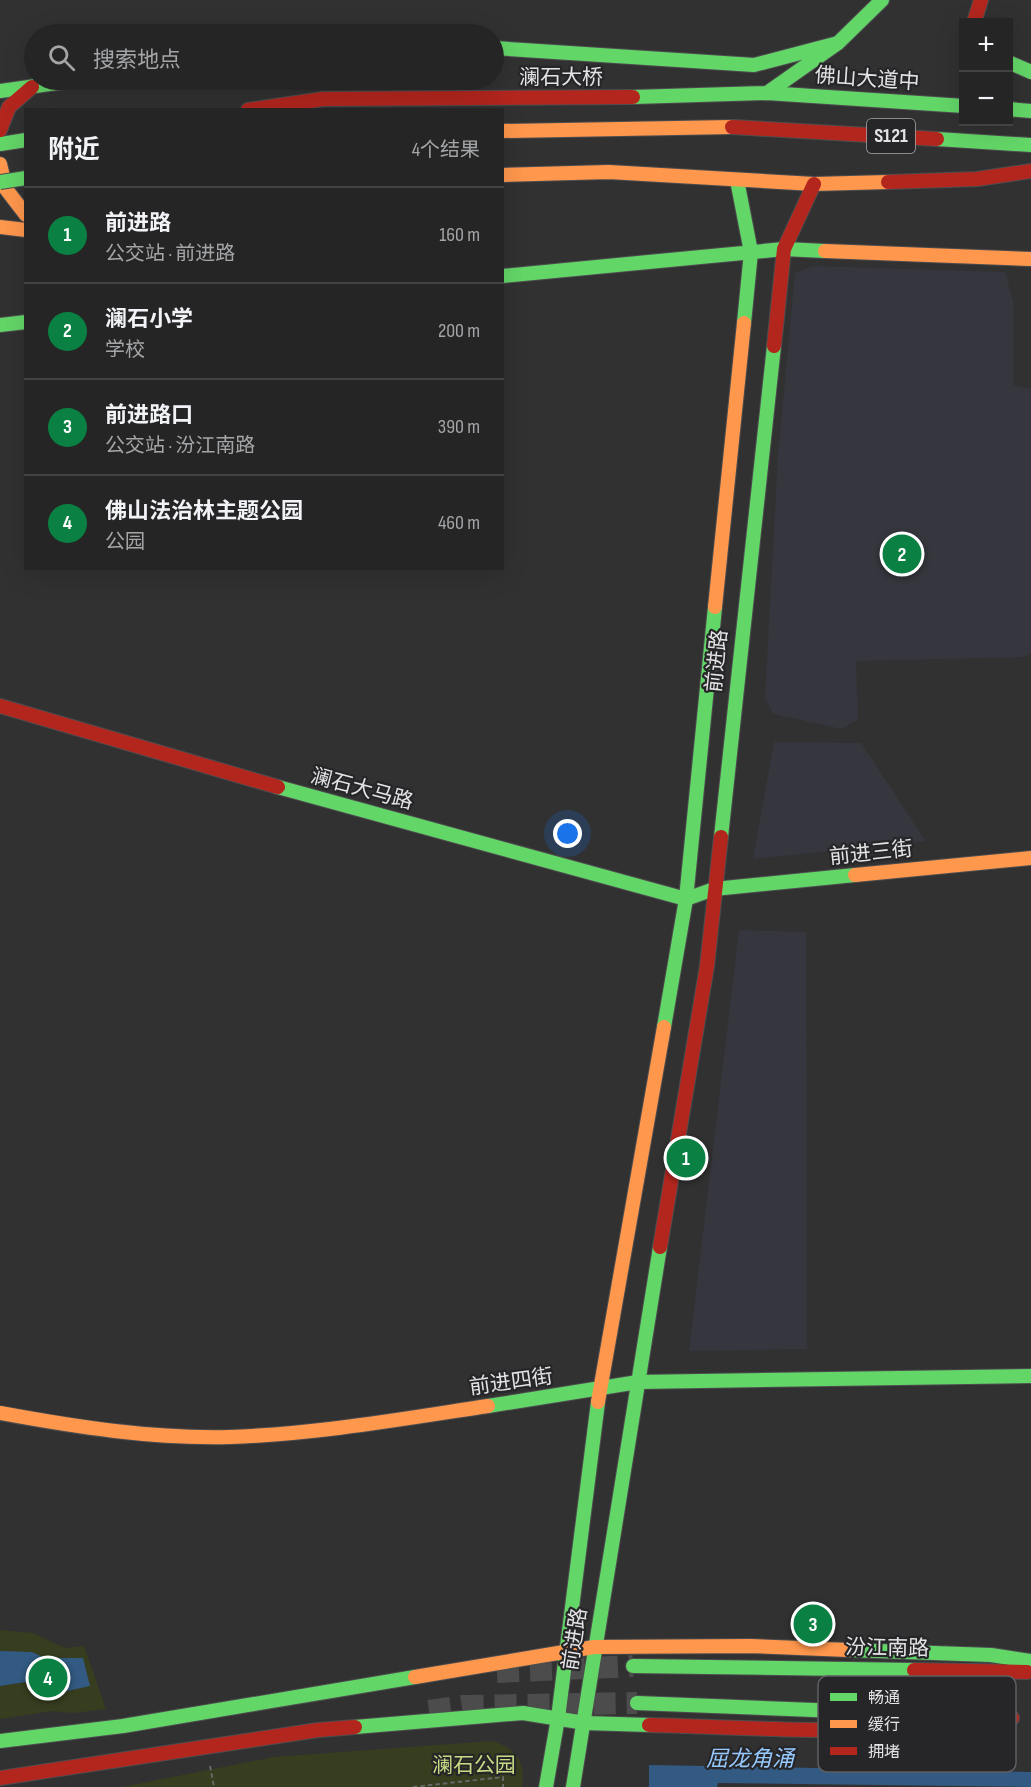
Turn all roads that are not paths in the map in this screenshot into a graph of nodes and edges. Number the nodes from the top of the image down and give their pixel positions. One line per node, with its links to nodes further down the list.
1 (882, 0): 4 (main road)
2 (981, 0): 3 (main road)
3 (975, 18)
4 (838, 43): 5 (main road); 11 (main road)
5 (504, 49)
6 (1013, 64): 7 (main road)
7 (1031, 72)
8 (24, 88): 10 (main road)
9 (29, 90): 16 (main road)
10 (0, 91)
11 (767, 93): 12 (main road, 佛山大道中 / S121); 13 (main road, 澜石大桥 / S121)
12 (959, 106)
13 (262, 108)
14 (1013, 109): 15 (main road)
15 (1031, 111)
16 (0, 130)
17 (504, 131): 20 (main road, S121)
18 (24, 140): 19 (main road)
19 (0, 144)
20 (1031, 145)
21 (0, 164): 28 (main road)
22 (1031, 171): 27 (main road)
23 (504, 175): 25 (main road)
24 (24, 178): 26 (main road, bridge)
25 (737, 180): 27 (main road); 32 (main road, 前进路)
26 (0, 182)
27 (814, 184): 31 (main road, 前进路)
28 (24, 212)
29 (0, 227): 30 (main road)
30 (24, 230)
31 (784, 249): 32 (main road); 33 (main road); 39 (main road, 前进路)
32 (751, 252): 34 (main road); 40 (main road, 前进路)
33 (1031, 259)
34 (504, 276)
35 (24, 322): 36 (main road)
36 (0, 325)
37 (0, 706): 40 (main road, 澜石大马路)
38 (1031, 858): 39 (main road, 前进三街)
39 (714, 889): 40 (main road); 42 (main road, 前进路)
40 (686, 900): 43 (main road, 前进路)
41 (1031, 1376): 42 (main road, 前进四街)
42 (638, 1382): 43 (main road, 前进四街); 45 (main road, 前进路)
43 (600, 1390): 44 (main road, 前进四街); 46 (main road, 前进路)
44 (0, 1413)
45 (594, 1647): 46 (main road); 47 (main road); 55 (main road, 前进路)
46 (566, 1650): 52 (main road, 前进路); 57 (main road)
47 (1031, 1661)
48 (633, 1666): 49 (main road, 汾江南路)
49 (1031, 1672)
50 (637, 1703): 51 (main road)
51 (818, 1710)
52 (558, 1718): 55 (main road); 58 (main road); 59 (main road, 前进路)
53 (1016, 1718): 54 (main road)
54 (1031, 1719)
55 (585, 1723): 56 (main road); 60 (main road, 前进路)
56 (818, 1729)
57 (0, 1741)
58 (0, 1778)
59 (546, 1787)
60 (573, 1787)

